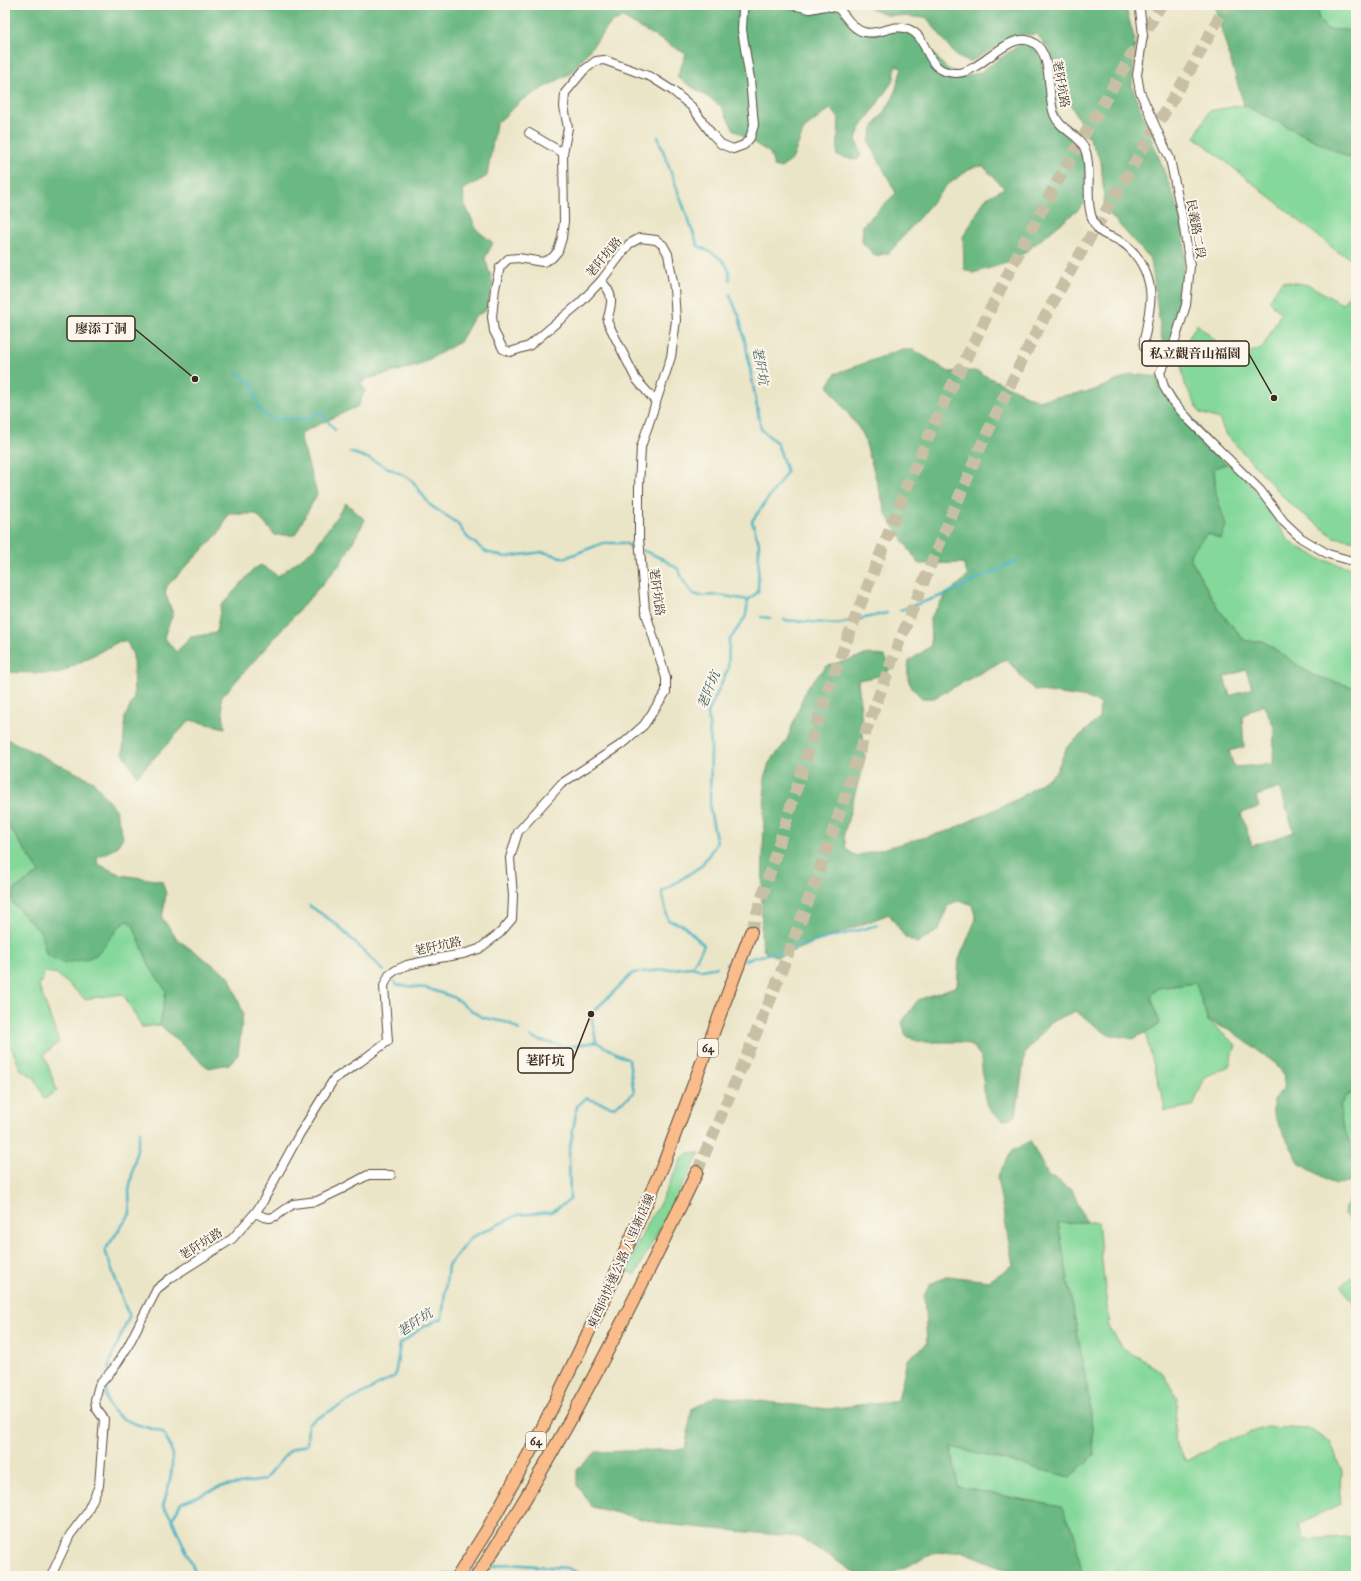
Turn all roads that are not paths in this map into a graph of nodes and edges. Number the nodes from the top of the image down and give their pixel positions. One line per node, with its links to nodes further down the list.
1 (746, 5): 5 (street, 荖阡坑路)
2 (793, 5): 7 (street, 荖阡坑路)
3 (1137, 5): 7 (street, 民義路二段)
4 (529, 133): 5 (street)
5 (563, 154): 6 (street, 荖阡坑路)
6 (601, 281): 8 (street); 8 (street, 荖阡坑路)
7 (1171, 353): 9 (street, 民義路二段)
8 (656, 402): 13 (street, 荖阡坑路)
9 (1356, 562)
10 (751, 932): 15 (highway, 東西向快速公路 八里新店線 / 64)
11 (697, 1172): 16 (highway, 東西向快速公路 八里新店線 / 64)
12 (391, 1175): 13 (street)
13 (255, 1212): 14 (street, 荖阡坑路)
14 (51, 1576)
15 (458, 1576)
16 (477, 1576)

